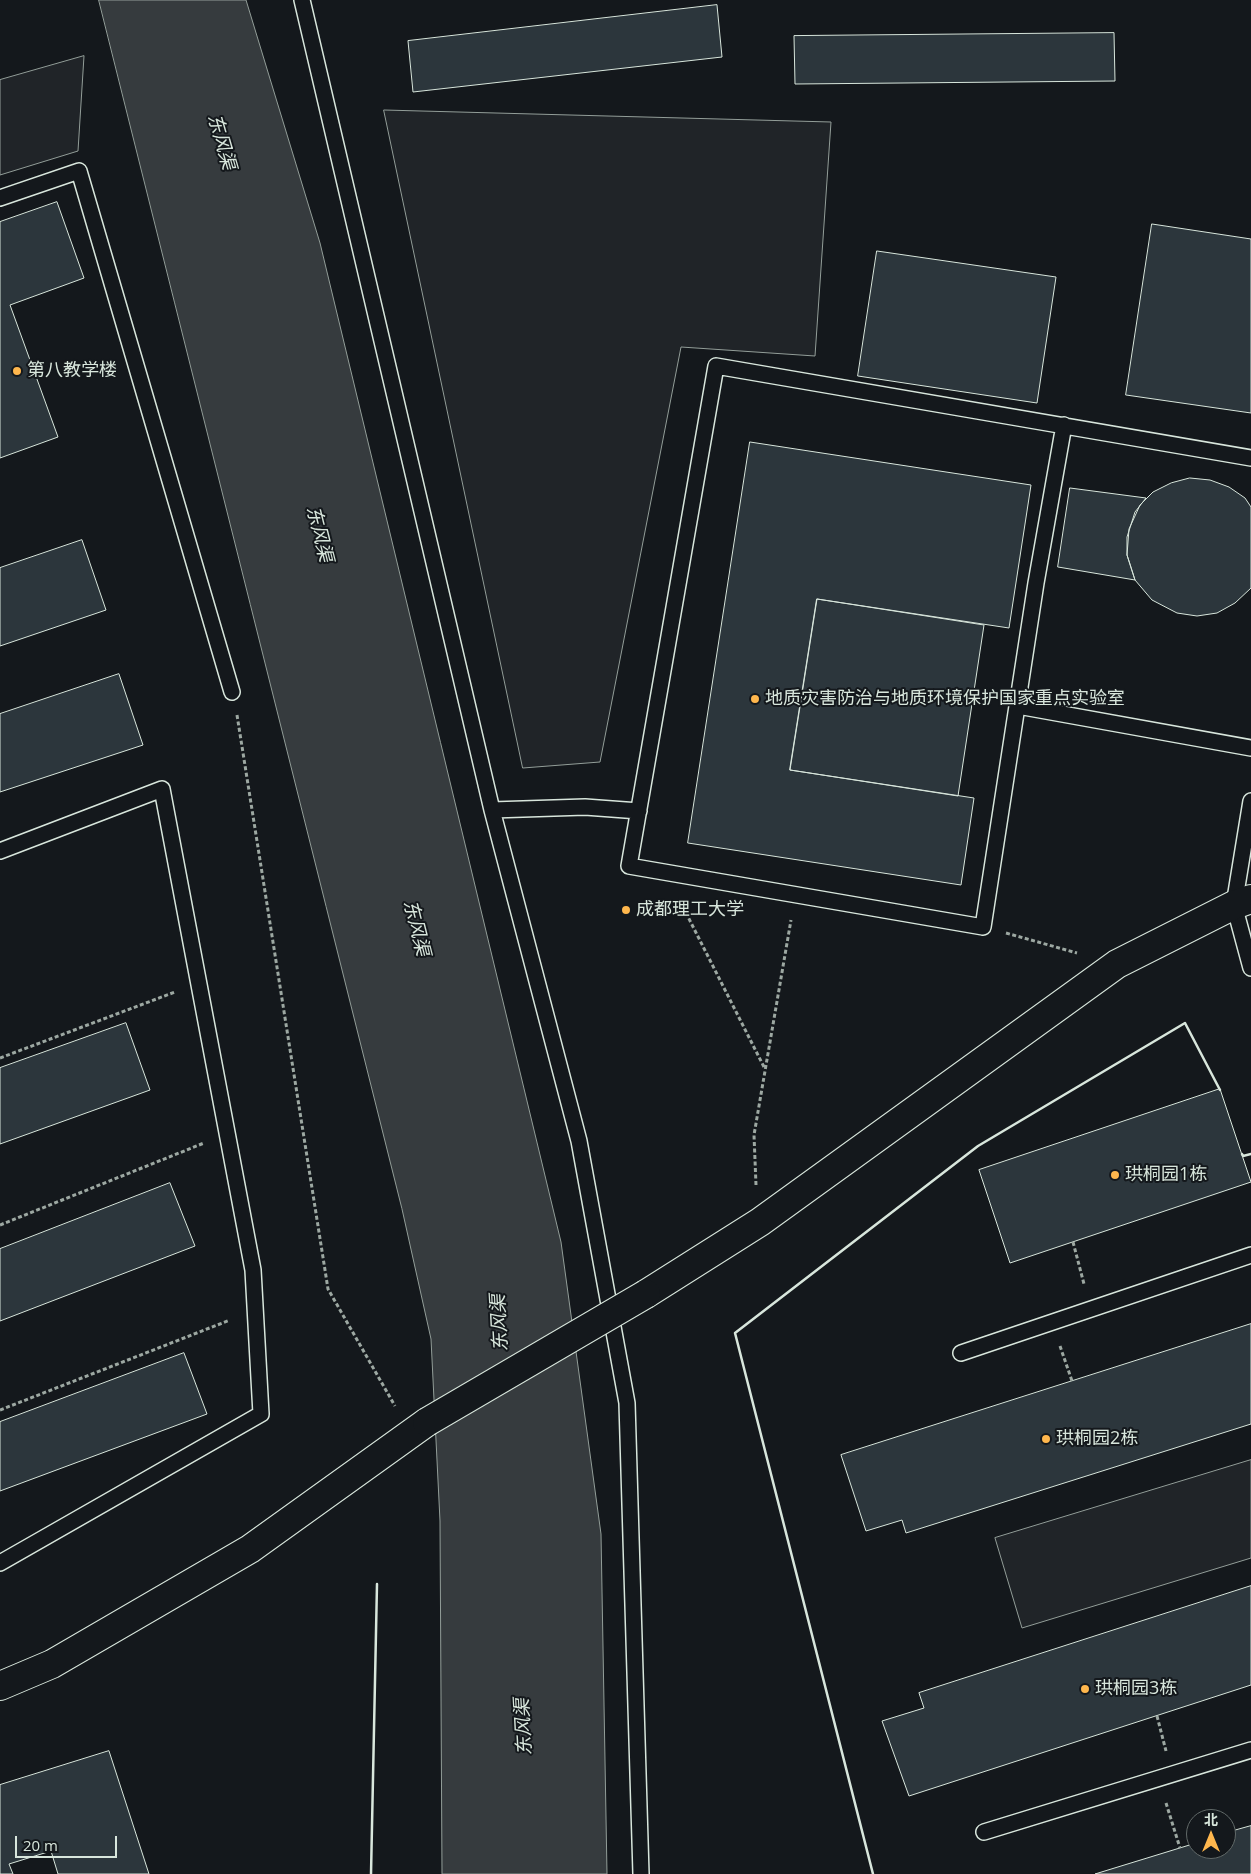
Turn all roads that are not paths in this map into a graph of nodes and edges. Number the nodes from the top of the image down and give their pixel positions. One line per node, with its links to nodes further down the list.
1 (302, 0): 9 (lane)
2 (0, 198): 5 (lane)
3 (1064, 425): 4 (lane); 6 (lane); 10 (lane)
4 (1251, 458)
5 (232, 692)
6 (1018, 706): 7 (lane); 10 (lane)
7 (1251, 748)
8 (1251, 801): 12 (lane)
9 (492, 810): 10 (lane); 20 (lane)
10 (639, 810)
11 (0, 851): 16 (lane)
12 (1243, 902): 13 (lane); 17 (street, bridge)
13 (1251, 968)
14 (1251, 1254): 15 (lane)
15 (961, 1353)
16 (0, 1563)
17 (0, 1686)
18 (1251, 1750): 19 (lane)
19 (984, 1832)
20 (641, 1874)

